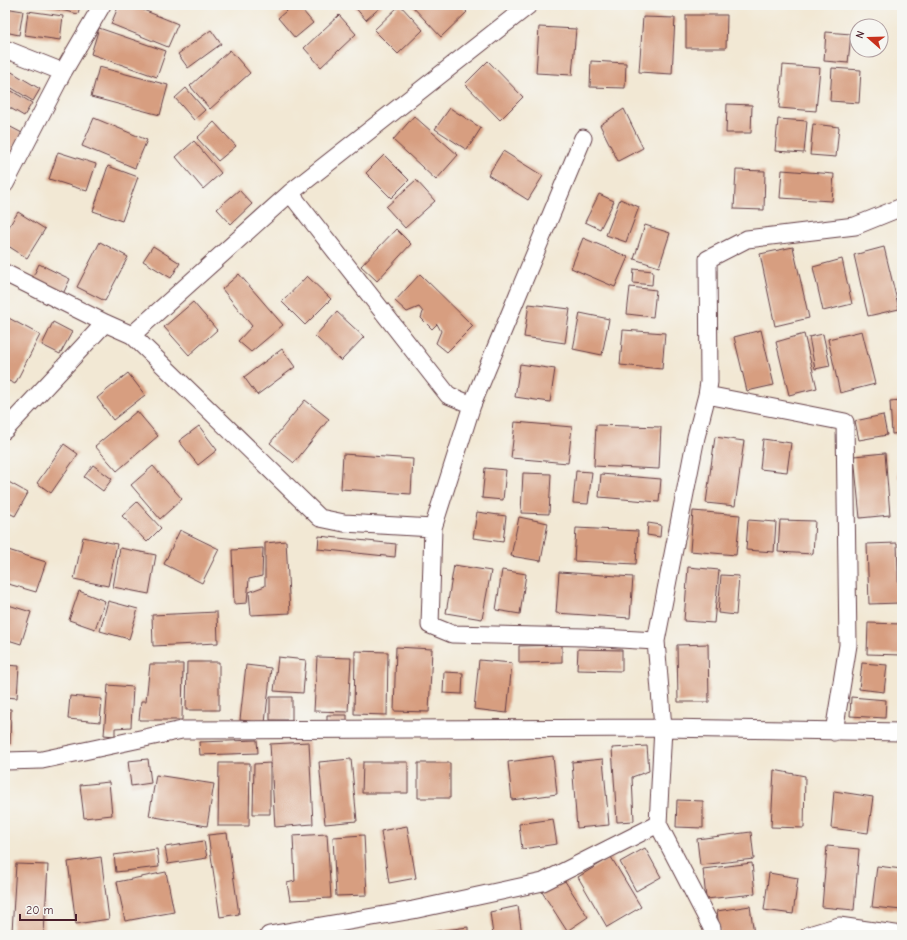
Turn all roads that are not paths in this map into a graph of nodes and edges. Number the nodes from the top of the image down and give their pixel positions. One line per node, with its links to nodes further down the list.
1 (102, 5): 4 (street)
2 (528, 5): 7 (street)
3 (5, 49): 4 (street)
4 (63, 72): 6 (street)
5 (583, 138): 13 (street)
6 (5, 184)
7 (290, 193): 11 (street); 13 (street)
8 (902, 207): 12 (street)
9 (5, 273): 10 (street)
10 (105, 324): 11 (street); 14 (street)
11 (132, 335): 15 (street)
12 (707, 395): 16 (street); 18 (street)
13 (472, 405): 15 (street)
14 (5, 430)
15 (433, 528): 16 (street)
16 (656, 640): 17 (street)
17 (663, 728): 18 (street); 20 (street); 21 (street)
18 (834, 732): 19 (street)
19 (902, 732)
20 (5, 761)
21 (658, 824): 22 (street); 23 (street)
22 (269, 935)
23 (712, 935)
24 (809, 935): 25 (street)
25 (902, 935)

